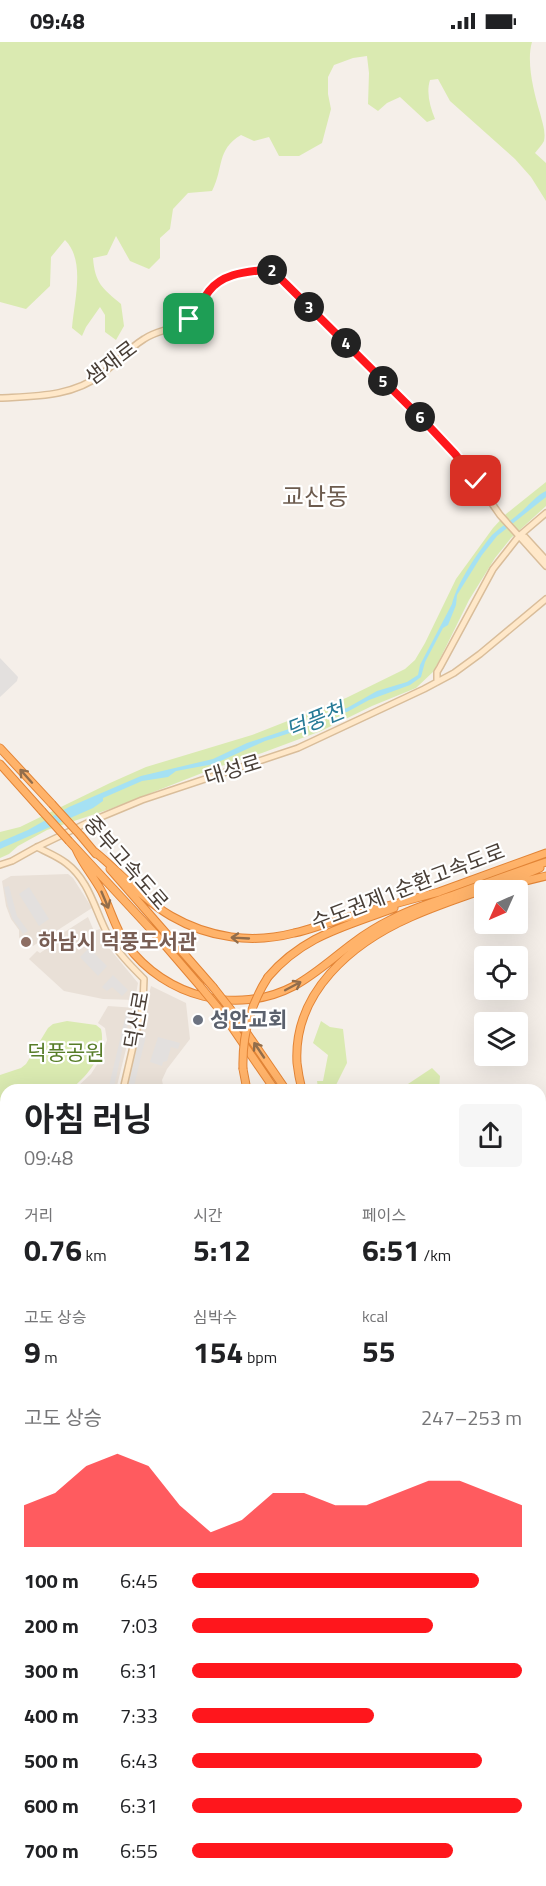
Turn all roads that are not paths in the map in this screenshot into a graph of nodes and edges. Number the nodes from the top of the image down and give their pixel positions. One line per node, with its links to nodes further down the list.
1 (0, 398): 3 (street, 샘재로)
2 (546, 513): 3 (street)
3 (519, 536): 4 (street); 5 (street); 7 (street)
4 (546, 560)
5 (546, 566)
6 (546, 599): 8 (street, 대성로)
7 (444, 660): 8 (street); 9 (street)
8 (454, 673): 9 (street, 대성로)
9 (437, 682): 12 (street, 대성로)
10 (0, 748): 14 (highway, 중부고속도로, one-way to 10, bridge)
11 (0, 764): 13 (highway, 중부고속도로, bridge)
12 (37, 847): 17 (street, 대성로); 23 (street, 덕산로)
13 (76, 849): 16 (highway, one-way to 16); 25 (highway, 중부고속도로, bridge)
14 (95, 852): 21 (highway, one-way to 14); 26 (highway, 중부고속도로, one-way to 14, bridge)
15 (546, 853): 21 (highway, 수도권제1순환고속도로)
16 (546, 864): 19 (highway, 수도권제1순환고속도로)
17 (0, 865)
18 (546, 876): 20 (highway)
19 (508, 880)
20 (528, 880)
21 (439, 892): 24 (highway, 수도권제1순환고속도로, bridge)
22 (474, 894): 27 (highway, 수도권제1순환고속도로)
23 (124, 1084)
24 (246, 1084)
25 (272, 1084)
26 (282, 1084)
27 (301, 1084)

